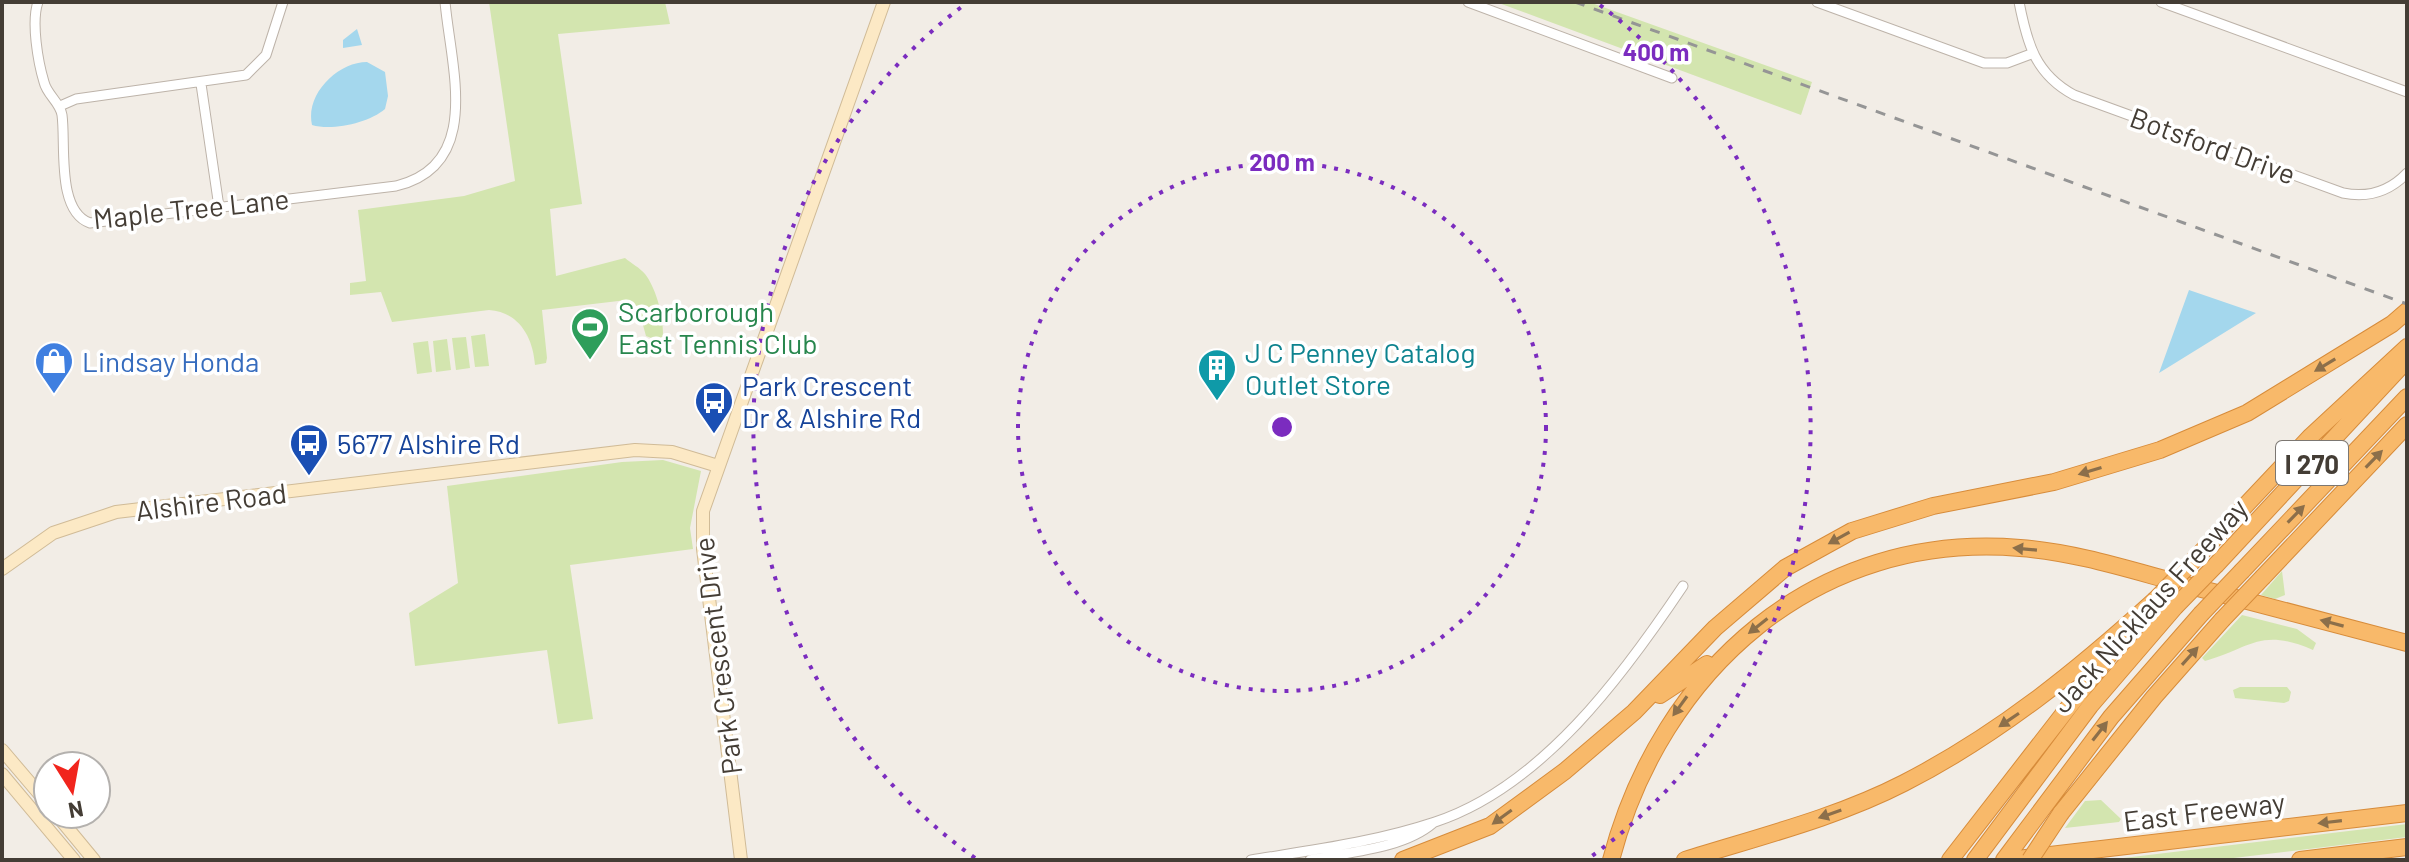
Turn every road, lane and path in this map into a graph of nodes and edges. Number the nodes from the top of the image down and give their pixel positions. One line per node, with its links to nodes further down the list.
1 (38, 2): 13 (street)
2 (283, 2): 11 (street)
3 (445, 2): 15 (street, Maple Tree Lane)
4 (884, 2): 21 (street, Park Crescent Drive)
5 (1468, 2): 10 (street)
6 (1817, 2): 9 (street)
7 (2019, 2): 9 (street)
8 (2161, 2): 12 (street)
9 (2031, 54): 14 (street, Botsford Drive)
10 (1672, 78)
11 (201, 84): 13 (street); 15 (street)
12 (2407, 92)
13 (60, 106): 15 (street, Maple Tree Lane)
14 (2407, 173)
15 (219, 207)
16 (2407, 311): 27 (highway, one-way to 27)
17 (2407, 347): 24 (highway, bridge)
18 (2407, 360): 45 (highway, Jack Nicklaus Freeway / I 270, bridge)
19 (2407, 397): 46 (highway, Jack Nicklaus Freeway / I 270, one-way to 19, bridge)
20 (2407, 425): 47 (highway, one-way to 20, bridge)
21 (718, 466): 22 (street, Alshire Road); 35 (street, Park Crescent Drive)
22 (2, 569)
23 (1683, 586): 32 (street)
24 (2155, 600): 43 (highway, one-way to 43); 44 (highway)
25 (2407, 643): 26 (highway, one-way to 26)
26 (1732, 647): 27 (highway); 37 (highway, one-way to 37)
27 (1634, 712): 42 (highway, one-way to 42)
28 (2, 750): 30 (street)
29 (2, 774): 38 (street)
30 (32, 785)
31 (2407, 813): 46 (highway, East Freeway, one-way to 46)
32 (1433, 823): 40 (street); 41 (street)
33 (69, 830): 39 (street)
34 (2407, 847): 36 (highway)
35 (740, 857)
36 (2321, 858): 48 (highway)
37 (1611, 859)
38 (74, 860)
39 (94, 860)
40 (1251, 860)
41 (1310, 860)
42 (1403, 860)
43 (1685, 860)
44 (1950, 860)
45 (1975, 860)
46 (2006, 860)
47 (2030, 860)
48 (2300, 860)

